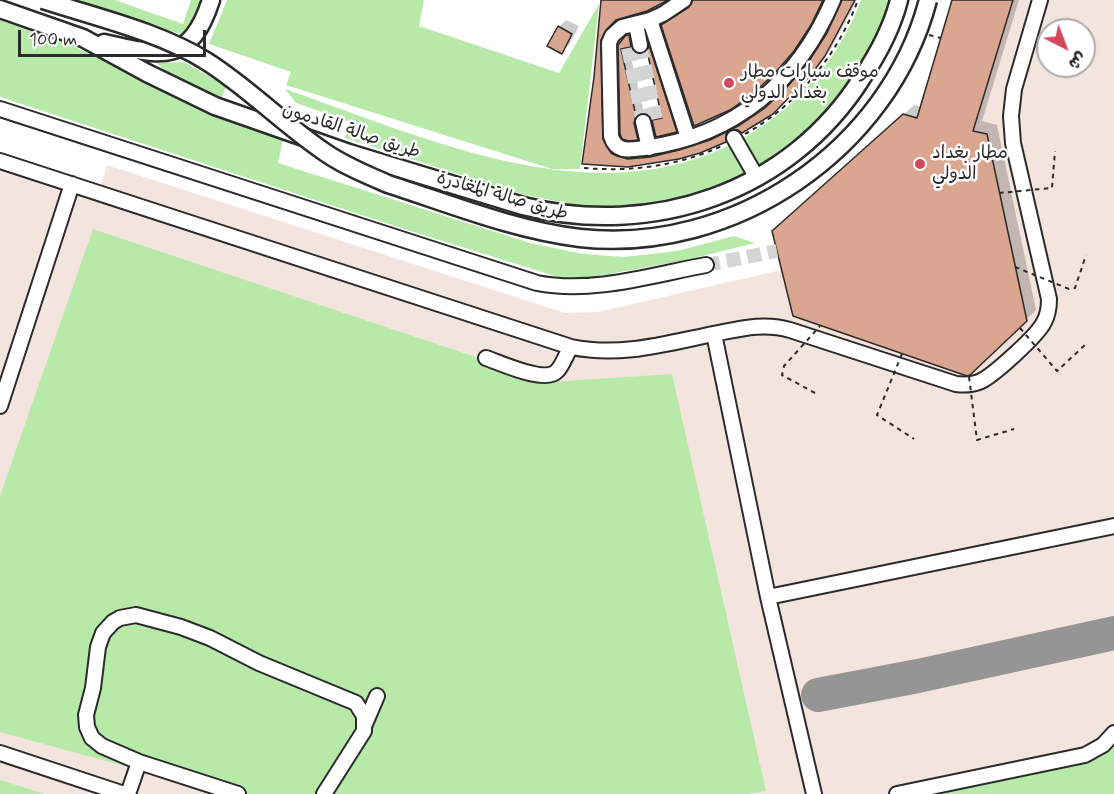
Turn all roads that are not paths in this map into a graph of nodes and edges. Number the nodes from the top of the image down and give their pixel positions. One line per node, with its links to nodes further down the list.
1 (43, 0): 6 (main road, طريق صالة المغادرة, bridge)
2 (211, 0): 11 (main road)
3 (684, 0): 9 (lane)
4 (833, 0): 15 (lane)
5 (899, 0): 19 (main road, طريق صالة القادمون)
6 (928, 0)
7 (1040, 0): 22 (lane)
8 (0, 9): 11 (main road, طريق صالة القادمون)
9 (650, 20): 10 (lane); 15 (lane)
10 (636, 24): 12 (lane); 17 (lane)
11 (83, 38): 19 (main road, طريق صالة القادمون)
12 (640, 45)
13 (0, 109): 21 (lane)
14 (643, 122): 17 (lane)
15 (688, 138): 17 (lane)
16 (734, 138): 19 (lane)
17 (649, 148)
18 (0, 161): 20 (lane)
19 (757, 178)
20 (72, 184): 23 (lane); 25 (lane)
21 (706, 265)
22 (714, 334): 23 (lane); 27 (lane)
23 (571, 347): 24 (lane)
24 (486, 358)
25 (0, 406)
26 (1114, 526): 27 (lane)
27 (768, 597): 36 (lane)
28 (377, 696): 29 (lane)
29 (365, 724): 32 (lane); 35 (lane)
30 (1114, 734): 37 (lane)
31 (0, 753): 33 (lane)
32 (139, 762): 33 (lane); 34 (lane)
33 (126, 794)
34 (238, 794)
35 (324, 794)
36 (814, 794)
37 (897, 794)

